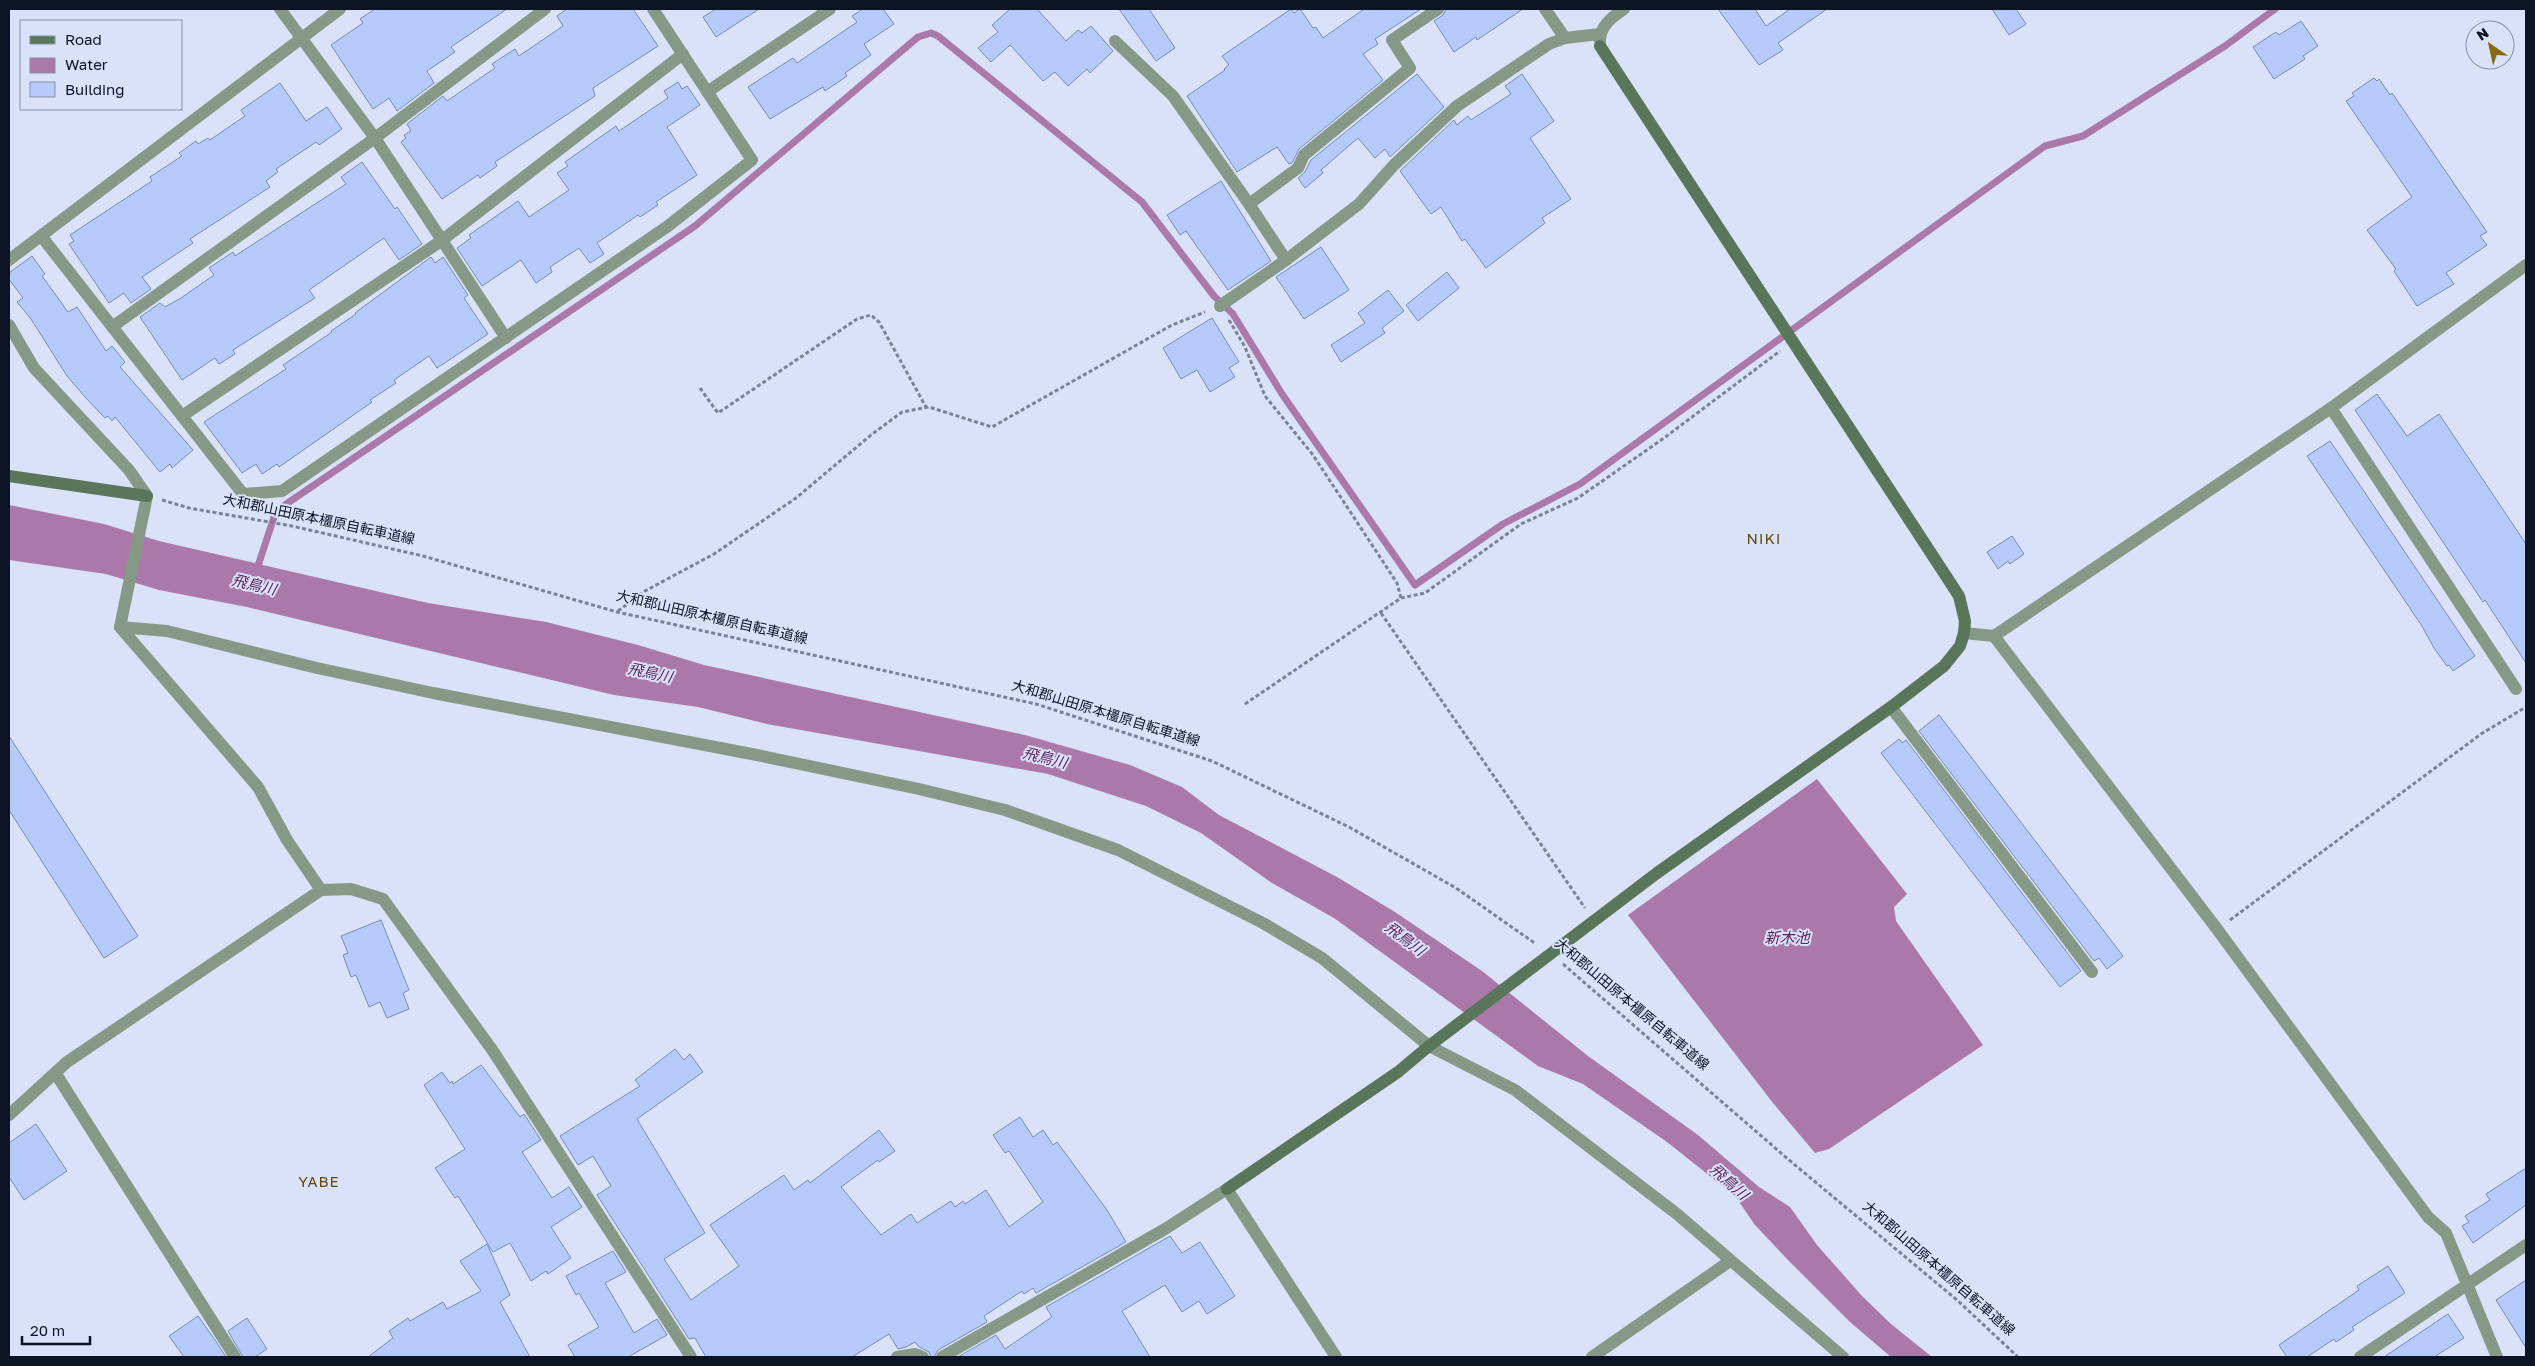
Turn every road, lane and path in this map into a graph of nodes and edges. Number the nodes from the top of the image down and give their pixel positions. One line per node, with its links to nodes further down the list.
1 (340, 9): 9 (street)
2 (546, 9): 15 (street)
3 (653, 9): 13 (street)
4 (830, 9): 14 (street)
5 (1438, 9): 16 (street)
6 (1545, 9): 10 (street)
7 (1624, 9): 11 (street)
8 (287, 11): 9 (street)
9 (301, 38): 15 (street); 17 (street)
10 (1565, 38): 11 (street); 20 (street)
11 (1600, 40): 26 (street)
12 (1115, 41): 16 (street)
13 (683, 54): 14 (street); 18 (street)
14 (707, 92): 25 (street)
15 (375, 138): 18 (street); 24 (street)
16 (1249, 204): 20 (street)
17 (42, 236): 19 (street); 24 (street)
18 (440, 240): 25 (street); 30 (street)
19 (9, 260)
20 (1286, 260): 22 (street)
21 (2526, 265): 29 (street)
22 (1220, 306): 28 (path); 33 (path)
23 (9, 325): 32 (street)
24 (112, 326): 30 (street)
25 (506, 338): 30 (street)
26 (1794, 343): 33 (path); 37 (street)
27 (700, 388): 28 (path)
28 (926, 408): 34 (path)
29 (2331, 408): 38 (street); 39 (street)
30 (182, 416)
31 (9, 476): 32 (street)
32 (146, 501): 34 (path, 大和郡山田原本橿原自転車道線); 36 (street)
33 (1401, 598): 35 (path)
34 (617, 612): 46 (path, 大和郡山田原本橿原自転車道線)
35 (1381, 613): 40 (path); 44 (path)
36 (121, 621): 43 (street); 48 (street)
37 (1964, 633): 38 (street); 41 (street)
38 (1994, 636): 45 (street)
39 (2516, 689)
40 (1245, 704)
41 (1891, 707): 44 (street); 47 (street)
42 (2526, 707): 45 (path)
43 (321, 890): 49 (street); 56 (street)
44 (1594, 921): 46 (street)
45 (2217, 930): 54 (street)
46 (1550, 954): 48 (street); 63 (path, 大和郡山田原本橿原自転車道線)
47 (2092, 972)
48 (1434, 1042): 51 (street); 53 (street)
49 (56, 1074): 50 (street); 55 (street)
50 (9, 1115)
51 (1227, 1190): 59 (street); 60 (street)
52 (2526, 1245): 54 (street)
53 (1730, 1261): 61 (street); 62 (street)
54 (2468, 1284): 64 (street); 65 (street)
55 (235, 1357)
56 (691, 1357)
57 (897, 1357): 58 (street)
58 (923, 1357)
59 (942, 1357)
60 (1336, 1357)
61 (1592, 1357)
62 (1843, 1357)
63 (2018, 1357)
64 (2360, 1357)
65 (2497, 1357)

